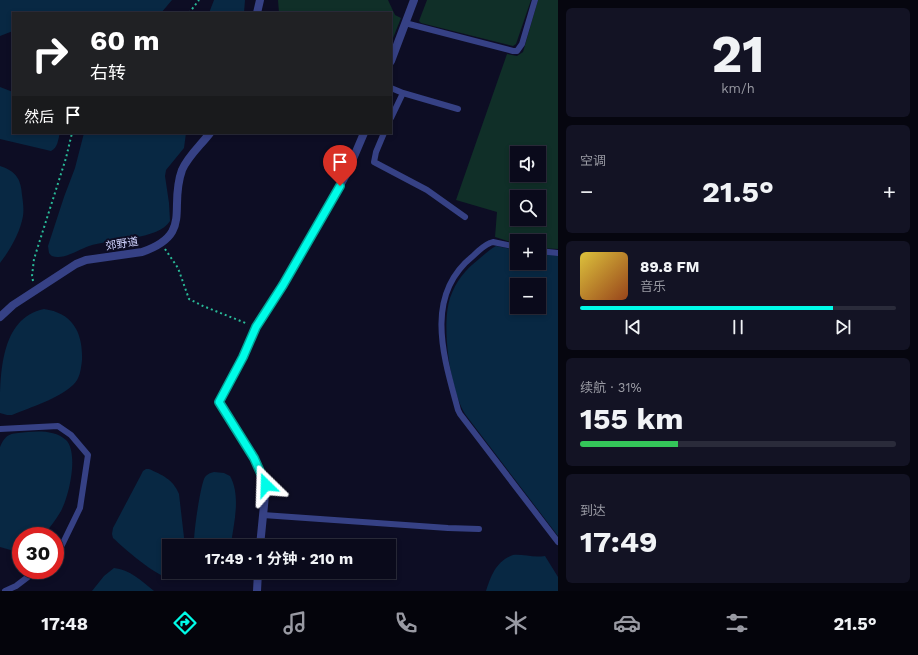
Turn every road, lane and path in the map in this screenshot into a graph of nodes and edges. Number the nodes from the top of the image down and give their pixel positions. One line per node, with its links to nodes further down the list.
1 (198, 0): 5 (path)
2 (260, 0): 6 (street)
3 (414, 0): 7 (street)
4 (535, 0): 7 (lane)
5 (190, 12)
6 (257, 12)
7 (405, 23): 8 (street)
8 (392, 58)
9 (392, 88): 10 (lane)
10 (403, 93): 11 (lane); 12 (lane)
11 (458, 109)
12 (392, 116)
13 (72, 134): 22 (path)
14 (209, 134): 18 (street, 郊野道)
15 (364, 134): 24 (street)
16 (384, 134): 17 (lane)
17 (465, 218)
18 (162, 243): 22 (street, 郊野道); 24 (path)
19 (510, 246): 30 (lane)
20 (546, 252): 21 (lane)
21 (558, 253)
22 (37, 288): 23 (street, 郊野道)
23 (0, 317)
24 (256, 327): 26 (street)
25 (0, 429): 29 (lane)
26 (263, 515): 27 (lane); 28 (street)
27 (479, 529)
28 (261, 539)
29 (64, 540)
30 (558, 542)
31 (25, 579): 33 (lane)
32 (258, 579): 34 (street)
33 (5, 591)
34 (257, 591)

